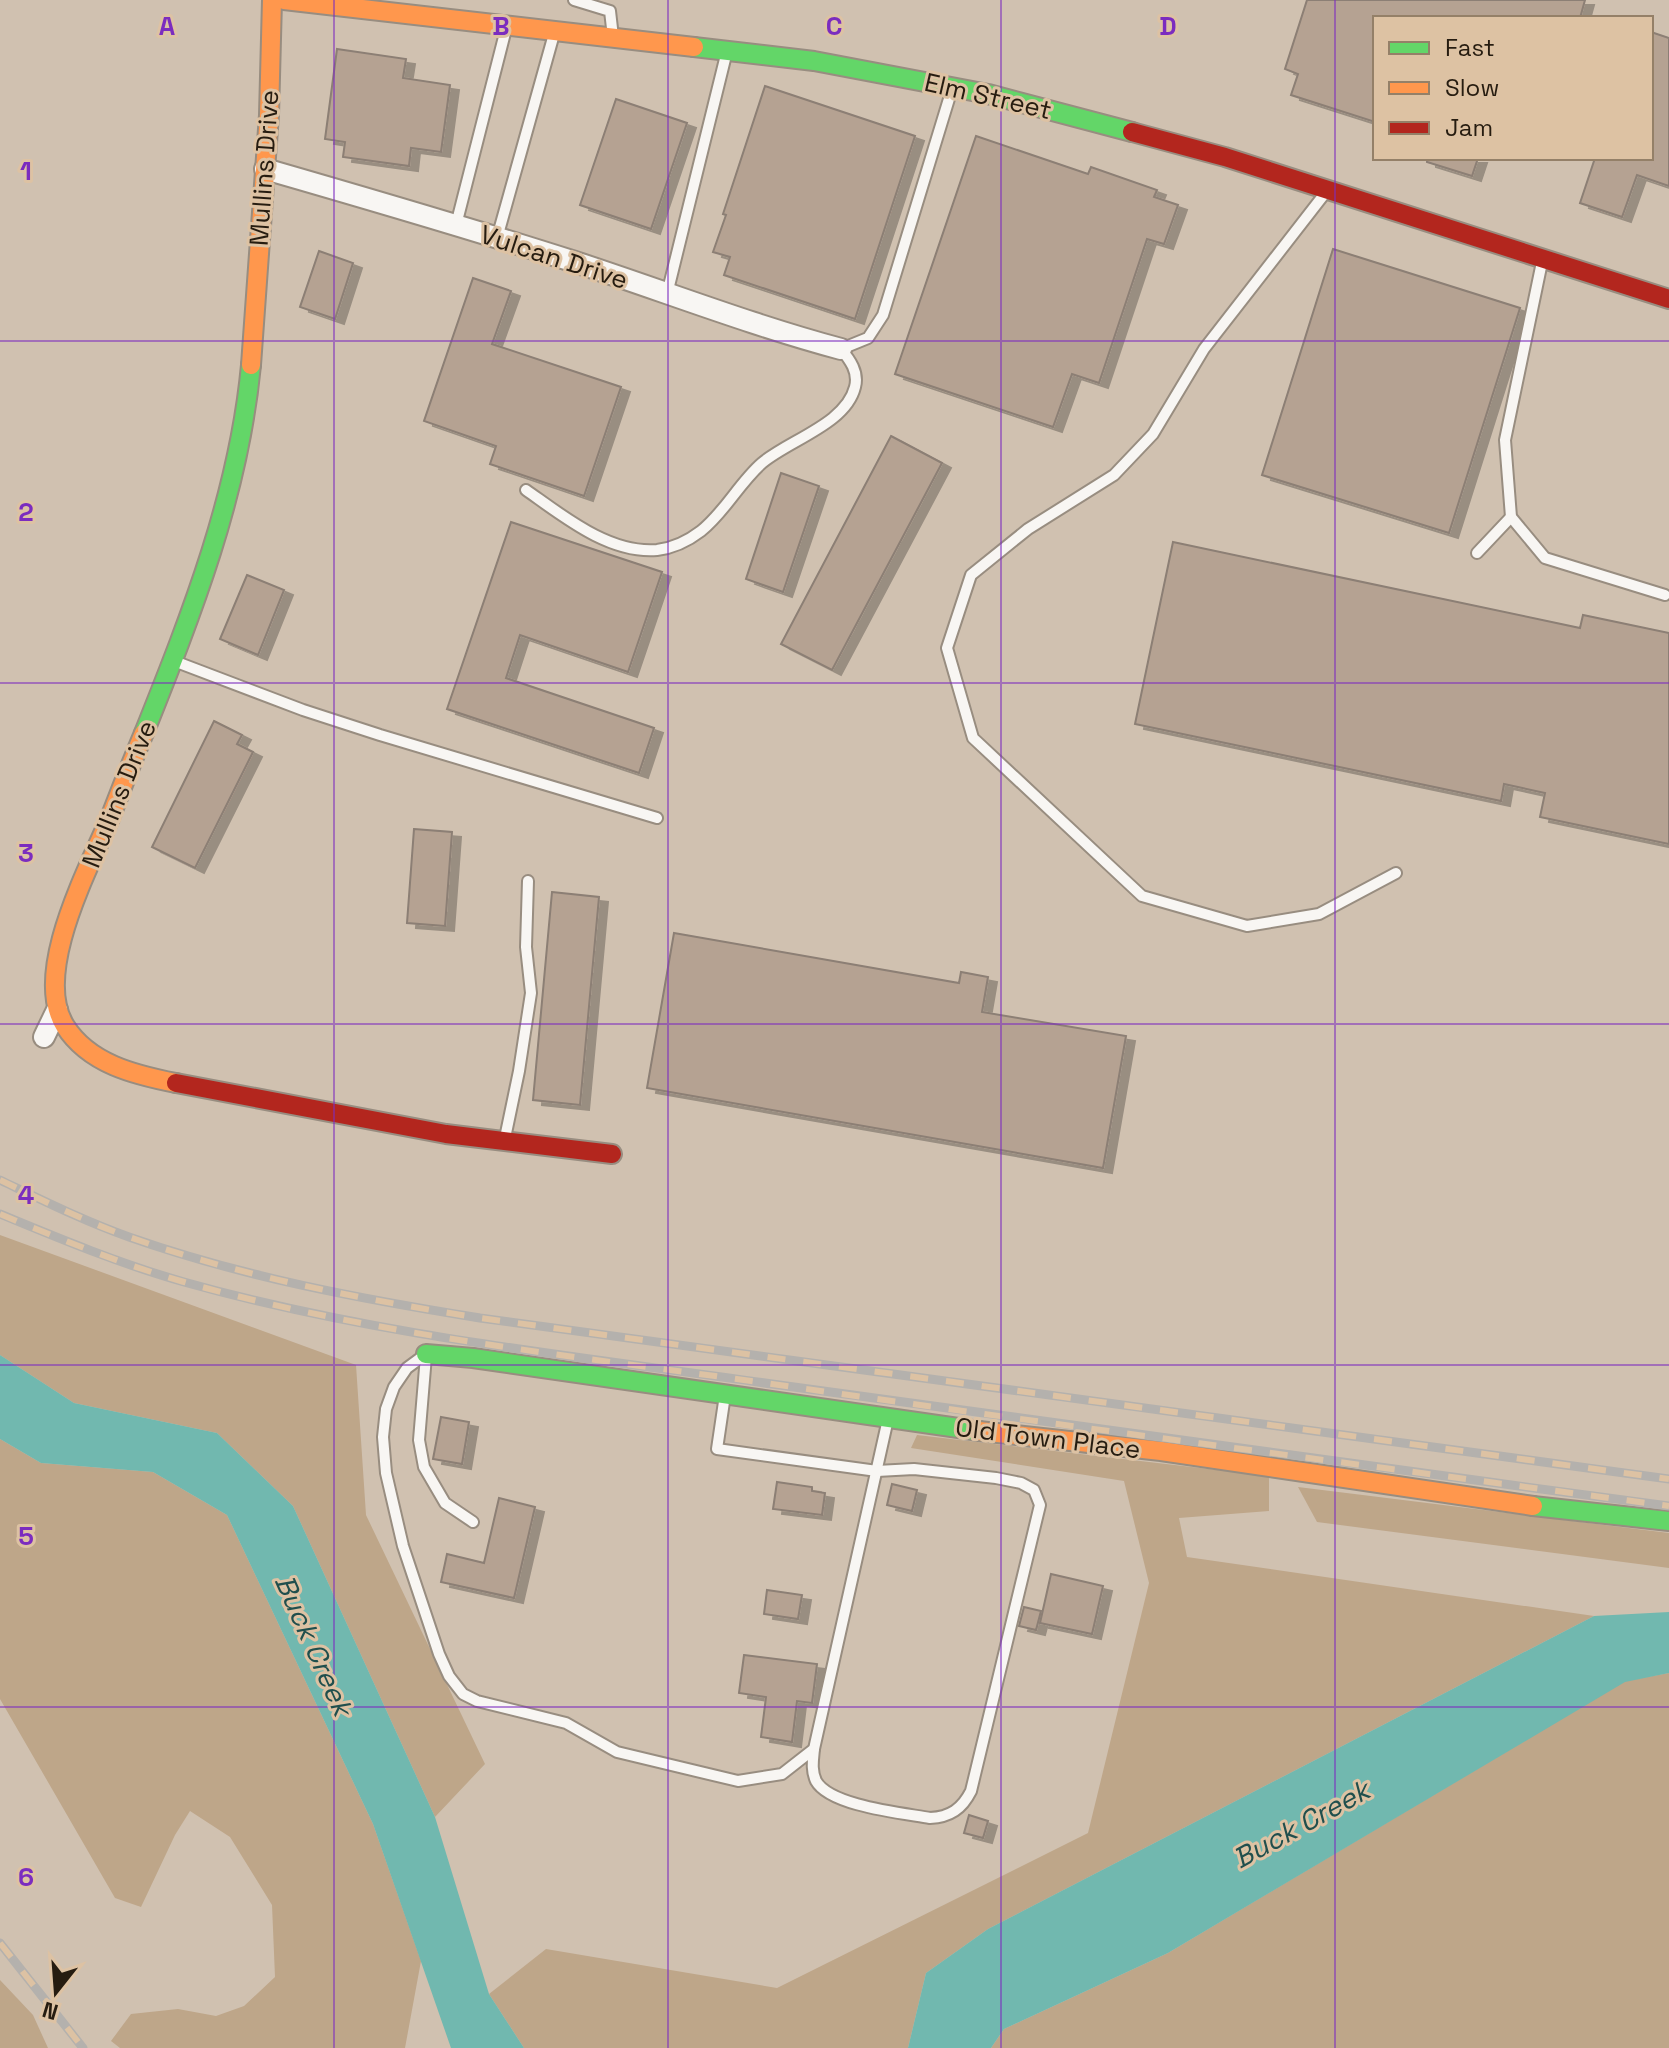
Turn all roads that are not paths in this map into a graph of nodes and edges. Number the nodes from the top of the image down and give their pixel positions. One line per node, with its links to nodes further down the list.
1 (272, 0): 9 (street, Mullins Drive)
2 (284, 0): 4 (street, Elm Street)
3 (574, 0): 6 (lane)
4 (507, 27): 5 (street, Elm Street); 11 (lane)
5 (554, 32): 6 (street, Elm Street); 12 (lane)
6 (613, 39): 7 (street, Elm Street)
7 (727, 51): 8 (street, Elm Street); 14 (lane)
8 (952, 87): 10 (street, Elm Street); 16 (lane)
9 (265, 169): 11 (street, Vulcan Drive); 21 (street, Mullins Drive)
10 (1327, 190): 13 (street, Elm Street); 23 (lane)
11 (456, 225): 12 (street, Vulcan Drive)
12 (497, 238): 14 (street, Vulcan Drive)
13 (1543, 260): 15 (street, Elm Street); 18 (lane)
14 (667, 294): 16 (street, Vulcan Drive)
15 (1669, 299)
16 (841, 349): 17 (lane)
17 (526, 490)
18 (1511, 517): 19 (lane); 20 (lane)
19 (1477, 553)
20 (1665, 595)
21 (172, 660): 22 (lane); 25 (street, Mullins Drive)
22 (657, 818)
23 (1396, 873)
24 (528, 881): 27 (lane)
25 (57, 1010): 26 (street); 27 (street)
26 (44, 1037)
27 (505, 1139): 28 (street)
28 (612, 1154)
29 (426, 1354): 30 (street, Old Town Place); 34 (lane); 35 (lane)
30 (725, 1394): 31 (street, Old Town Place); 32 (lane)
31 (889, 1417): 32 (lane); 33 (street, Old Town Place)
32 (877, 1471): 35 (lane); 35 (lane)
33 (1669, 1521)
34 (473, 1522)
35 (814, 1749)

